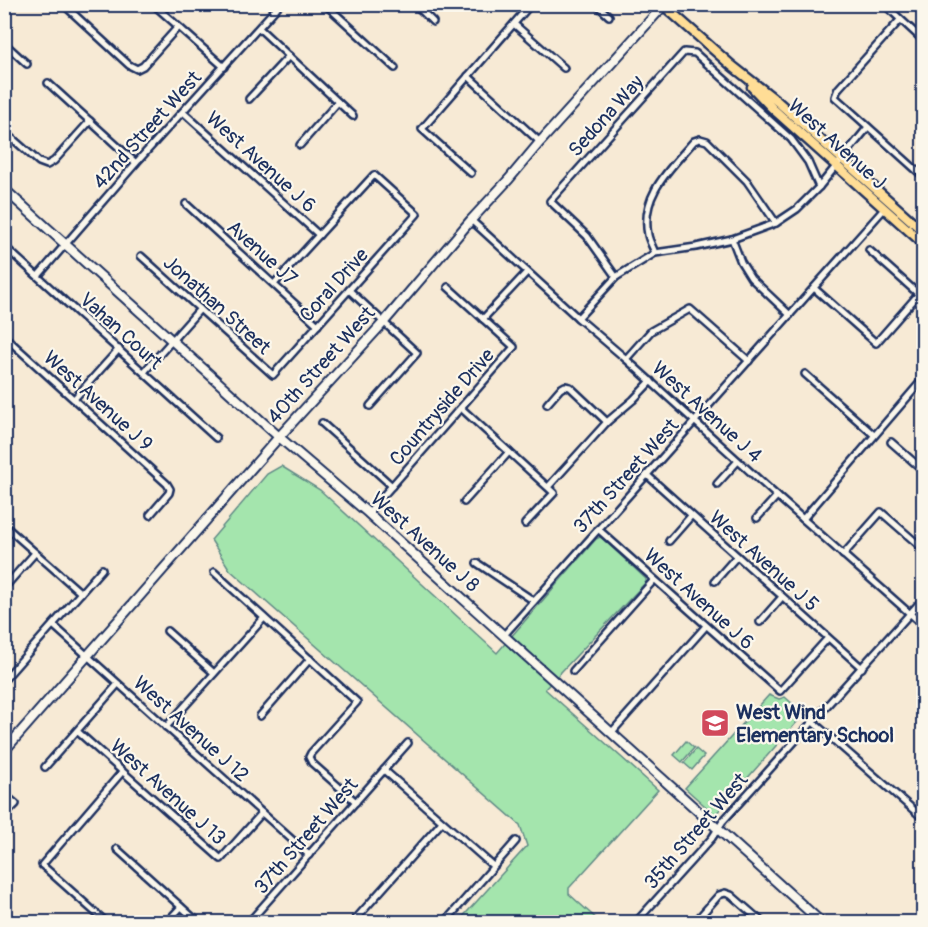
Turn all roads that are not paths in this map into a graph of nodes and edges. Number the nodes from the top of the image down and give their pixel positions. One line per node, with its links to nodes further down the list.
1 (63, 4): 14 (street)
2 (153, 4): 14 (street)
3 (280, 4): 15 (street, 42nd Street West)
4 (325, 4): 22 (street)
5 (415, 4): 12 (street)
6 (531, 4): 13 (street)
7 (596, 4): 10 (street)
8 (884, 4): 11 (street)
9 (664, 5): 33 (street, 40th Street West); 35 (main road, West Avenue J)
10 (609, 16)
11 (900, 20): 16 (street); 31 (street)
12 (434, 22)
13 (514, 24): 23 (street); 24 (street)
14 (178, 27): 21 (street)
15 (259, 28): 19 (street); 21 (street, 42nd Street West)
16 (924, 41)
17 (4, 44): 20 (street)
18 (684, 52): 39 (street, West Avenue J); 56 (street, Sedona Way)
19 (288, 56): 26 (street); 27 (street)
20 (27, 64)
21 (224, 68): 28 (street, 42nd Street West)
22 (395, 68)
23 (564, 68)
24 (468, 76): 33 (street); 37 (street)
25 (48, 83): 30 (street)
26 (249, 99)
27 (338, 102): 29 (street); 34 (street)
28 (183, 112): 36 (street, 42nd Street West); 46 (street, West Avenue J 6)
29 (353, 116)
30 (90, 121): 32 (street); 36 (street)
31 (868, 127): 35 (street); 38 (street)
32 (4, 130)
33 (540, 142): 43 (street, 40th Street West)
34 (300, 145)
35 (839, 162): 39 (street); 42 (main road, West Avenue J)
36 (136, 163): 49 (street, 42nd Street West)
37 (471, 173)
38 (924, 177)
39 (819, 187): 44 (street)
40 (4, 189): 49 (street, West Avenue J 8)
41 (186, 204): 57 (street, Avenue J7)
42 (887, 205): 45 (main road, West Avenue J); 48 (main road, West Avenue J); 59 (street, 37th Street West)
43 (471, 220): 54 (street, West Avenue J 4); 66 (street, 40th Street West)
44 (776, 223): 47 (street); 52 (street)
45 (924, 232)
46 (319, 234): 57 (street); 60 (street, Coral Drive)
47 (732, 238): 52 (street); 63 (street)
48 (924, 244)
49 (65, 245): 55 (street, 42nd Street West); 69 (street, West Avenue J 8)
50 (4, 246): 55 (street, Vahan Court)
51 (869, 250): 61 (street)
52 (655, 253): 56 (street)
53 (141, 256): 62 (street, Jonathan Street)
54 (527, 272): 64 (street, West Avenue J 4); 65 (street)
55 (38, 276): 70 (street, Vahan Court)
56 (616, 277): 64 (street)
57 (274, 284): 67 (street, Avenue J7)
58 (448, 287): 65 (street)
59 (814, 288): 61 (street); 63 (street, 37th Street West)
60 (349, 290): 66 (street); 67 (street, Coral Drive)
61 (921, 297)
62 (200, 309): 69 (street); 75 (street, Jonathan Street)
63 (790, 315): 72 (street, 37th Street West)
64 (578, 318): 71 (street, West Avenue J 4)
65 (483, 319): 81 (street, Countryside Drive)
66 (384, 322): 80 (street); 86 (street, 40th Street West)
67 (318, 325): 75 (street, Coral Drive)
68 (4, 336): 78 (street, West Avenue J 9)
69 (171, 341): 73 (street); 86 (street, West Avenue J 8)
70 (118, 349): 73 (street, Vahan Court); 78 (street)
71 (626, 359): 72 (street); 77 (street, West Avenue J 4)
72 (749, 361): 83 (street, 37th Street West)
73 (144, 372): 87 (street, Vahan Court)
74 (805, 374): 85 (street)
75 (273, 375)
76 (924, 378): 85 (street)
77 (651, 381): 82 (street); 83 (street, West Avenue J 4)
78 (74, 399): 99 (street, West Avenue J 9)
79 (547, 404): 82 (street)
80 (370, 406)
81 (461, 408): 89 (street); 94 (street, Countryside Drive)
82 (607, 422): 95 (street)
83 (694, 422): 90 (street, West Avenue J 4); 92 (street, 37th Street West)
84 (322, 423): 94 (street)
85 (874, 435): 102 (street)
86 (279, 437): 98 (street, West Avenue J 8); 130 (street, 40th Street West)
87 (216, 438)
88 (891, 442): 91 (street)
89 (509, 452): 95 (street); 97 (street)
90 (738, 461): 93 (street); 96 (street, West Avenue J 4)
91 (924, 471)
92 (647, 475): 100 (street, West Avenue J 5); 105 (street, 37th Street West)
93 (717, 484)
94 (392, 486): 98 (street, Countryside Drive)
95 (548, 487): 103 (street)
96 (777, 496): 101 (street); 102 (street, West Avenue J 4)
97 (464, 502)
98 (368, 513): 128 (street, West Avenue J 8)
99 (150, 515)
100 (691, 516): 106 (street); 110 (street, West Avenue J 5)
101 (757, 518)
102 (803, 519): 109 (street, West Avenue J 4)
103 (525, 524)
104 (4, 525): 108 (street)
105 (598, 529): 114 (street, West Avenue J 6); 120 (street, 37th Street West)
106 (669, 541)
107 (922, 544): 109 (street)
108 (35, 553): 116 (street); 117 (street)
109 (843, 555): 121 (street, West Avenue J 4)
110 (736, 556): 115 (street); 118 (street, West Avenue J 5)
111 (477, 563): 120 (street)
112 (102, 569): 117 (street)
113 (214, 572): 122 (street)
114 (654, 580): 125 (street, West Avenue J 6); 133 (street)
115 (715, 581)
116 (4, 588)
117 (81, 593): 124 (street)
118 (782, 597): 123 (street); 129 (street, West Avenue J 5)
119 (924, 598): 121 (street, 35th Street West)
120 (534, 601): 128 (street, 37th Street West)
121 (910, 614): 126 (street, West Avenue J 4); 132 (street, 35th Street West)
122 (264, 618): 131 (street); 134 (street)
123 (760, 622)
124 (53, 625): 130 (street, West Avenue J 12); 135 (street)
125 (706, 626): 129 (street, West Avenue J 6); 141 (street)
126 (924, 626)
127 (167, 631): 134 (street)
128 (504, 635): 141 (street, West Avenue J 8)
129 (828, 638): 132 (street, West Avenue J 5)
130 (88, 657): 136 (street, West Avenue J 12); 143 (street, 40th Street West)
131 (310, 659): 137 (street); 148 (street)
132 (862, 668): 138 (street, 35th Street West)
133 (573, 671)
134 (214, 673): 139 (street)
135 (4, 680)
136 (118, 684): 139 (street, West Avenue J 12); 140 (street)
137 (260, 716)
138 (813, 722): 151 (street); 153 (street, 35th Street West)
139 (166, 727): 149 (street, West Avenue J 12)
140 (77, 731): 144 (street); 146 (street, West Avenue J 13)
141 (611, 733): 153 (street, West Avenue J 8)
142 (408, 743): 145 (street, 37th Street West)
143 (4, 751)
144 (45, 767)
145 (384, 770): 148 (street, 37th Street West); 152 (street)
146 (122, 772): 149 (street, West Avenue J 13); 161 (street)
147 (4, 794): 150 (street)
148 (356, 802): 156 (street, 37th Street West)
149 (262, 813): 156 (street, West Avenue J 12)
150 (4, 816)
151 (924, 819)
152 (442, 822): 157 (street); 165 (street)
153 (718, 830): 167 (street, 35th Street West); 170 (street, West Avenue J 8)
154 (516, 841): 157 (street)
155 (117, 849): 158 (street)
156 (309, 855): 164 (street, 37th Street West)
157 (494, 866): 166 (street)
158 (181, 907): 162 (street); 163 (street)
159 (4, 916): 160 (street)
160 (12, 922)
161 (106, 922)
162 (167, 922)
163 (198, 922)
164 (249, 922)
165 (353, 922)
166 (445, 922)
167 (636, 922)
168 (695, 922): 169 (street)
169 (762, 922)
170 (821, 922)

